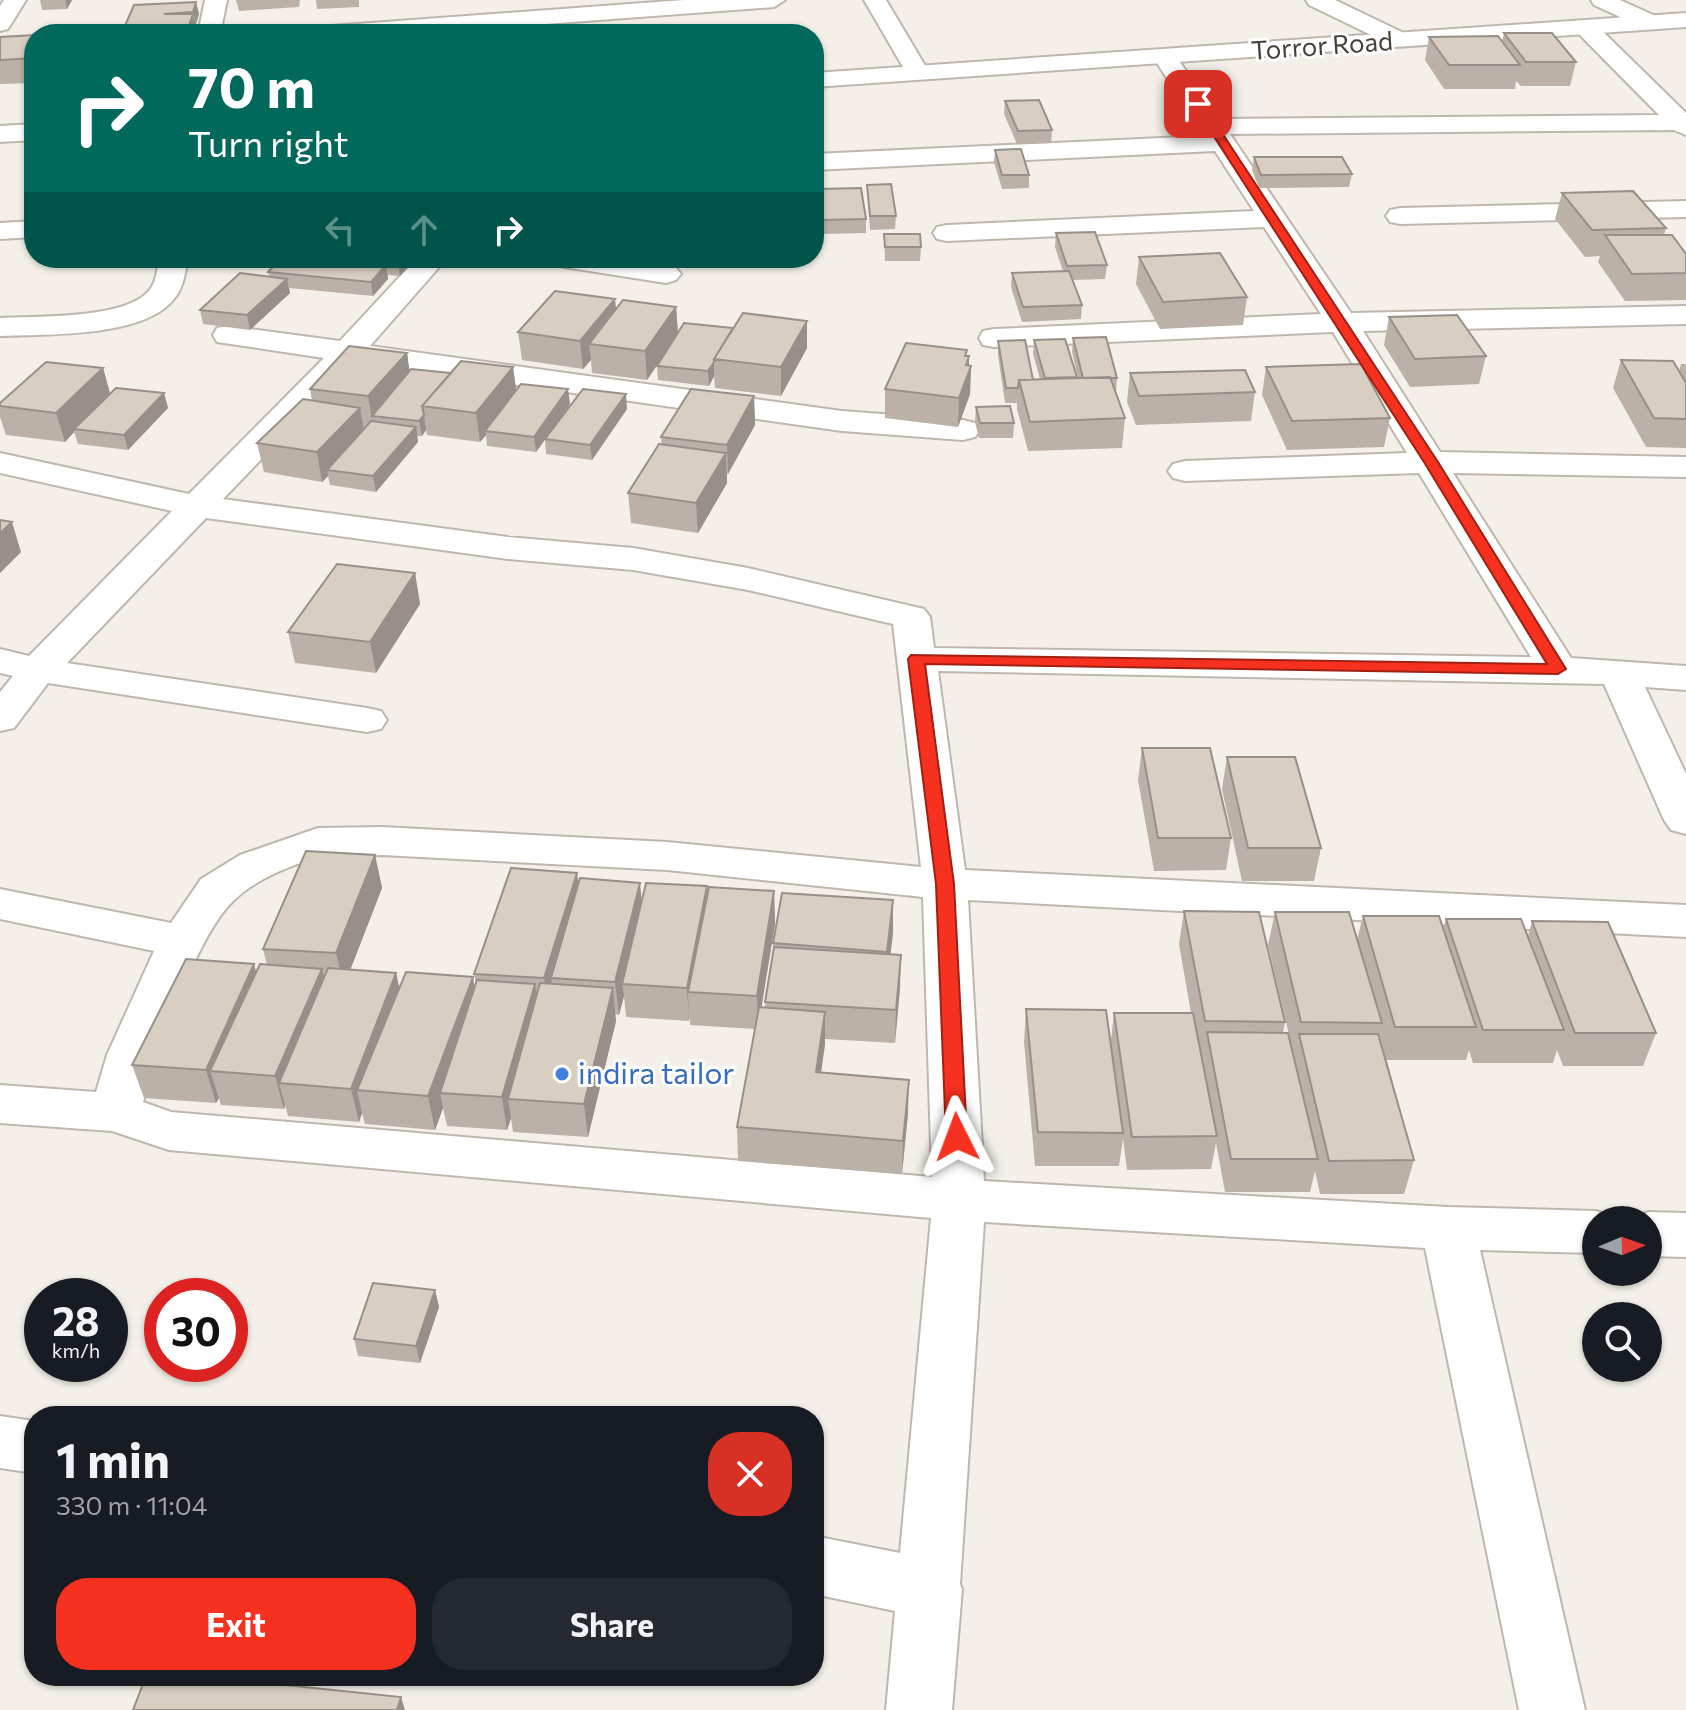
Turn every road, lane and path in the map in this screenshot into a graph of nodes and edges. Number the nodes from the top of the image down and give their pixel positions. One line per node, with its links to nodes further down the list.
1 (15, 0): 10 (street)
2 (216, 0): 11 (street)
3 (774, 0): 7 (street)
4 (875, 0): 16 (street)
5 (1317, 0): 14 (street)
6 (1602, 0): 9 (street)
7 (610, 6): 12 (street)
8 (1686, 20): 9 (street, Torror Road)
9 (1652, 23): 13 (street, Torror Road)
10 (0, 24)
11 (211, 24)
12 (422, 24)
13 (1587, 29): 14 (street, Torror Road); 18 (street)
14 (1402, 41): 15 (street, Torror Road)
15 (1165, 57): 16 (street, Torror Road); 21 (street)
16 (918, 74): 17 (street, Torror Road)
17 (824, 79)
18 (1684, 124): 21 (street)
19 (24, 133): 20 (street)
20 (0, 134)
21 (1218, 135): 22 (street); 25 (street)
22 (824, 161)
23 (1686, 209): 24 (street)
24 (1400, 216)
25 (1273, 218): 28 (street); 34 (street)
26 (24, 230): 27 (street)
27 (0, 231)
28 (947, 233)
29 (171, 268): 35 (street)
30 (424, 268): 38 (street)
31 (628, 268): 32 (street)
32 (666, 274)
33 (1686, 315): 34 (street)
34 (1342, 322): 37 (street); 40 (street)
35 (0, 327)
36 (228, 335): 38 (street)
37 (994, 338)
38 (348, 351): 39 (street); 44 (street)
39 (963, 430)
40 (1431, 462): 42 (street); 43 (street); 47 (street)
41 (0, 463): 44 (street)
42 (1686, 467)
43 (1185, 471)
44 (196, 506): 45 (street); 48 (street)
45 (916, 659): 47 (street); 54 (street)
46 (0, 661): 48 (street)
47 (1558, 669): 49 (street)
48 (38, 670): 51 (street); 52 (street)
49 (1620, 676): 50 (street); 53 (street)
50 (1686, 678)
51 (0, 719)
52 (367, 720)
53 (1686, 820)
54 (945, 884): 56 (street); 57 (street); 60 (street)
55 (0, 904): 57 (street)
56 (1686, 921)
57 (182, 941): 59 (street)
58 (0, 1104): 59 (street)
59 (115, 1112): 60 (street)
60 (959, 1200): 61 (street); 68 (street)
61 (1448, 1228): 62 (street); 70 (street)
62 (1582, 1232)
63 (1662, 1234): 64 (street)
64 (1686, 1235)
65 (0, 1442): 66 (street)
66 (24, 1446)
67 (824, 1567): 68 (street)
68 (931, 1589): 69 (street)
69 (919, 1710)
70 (1552, 1710)

